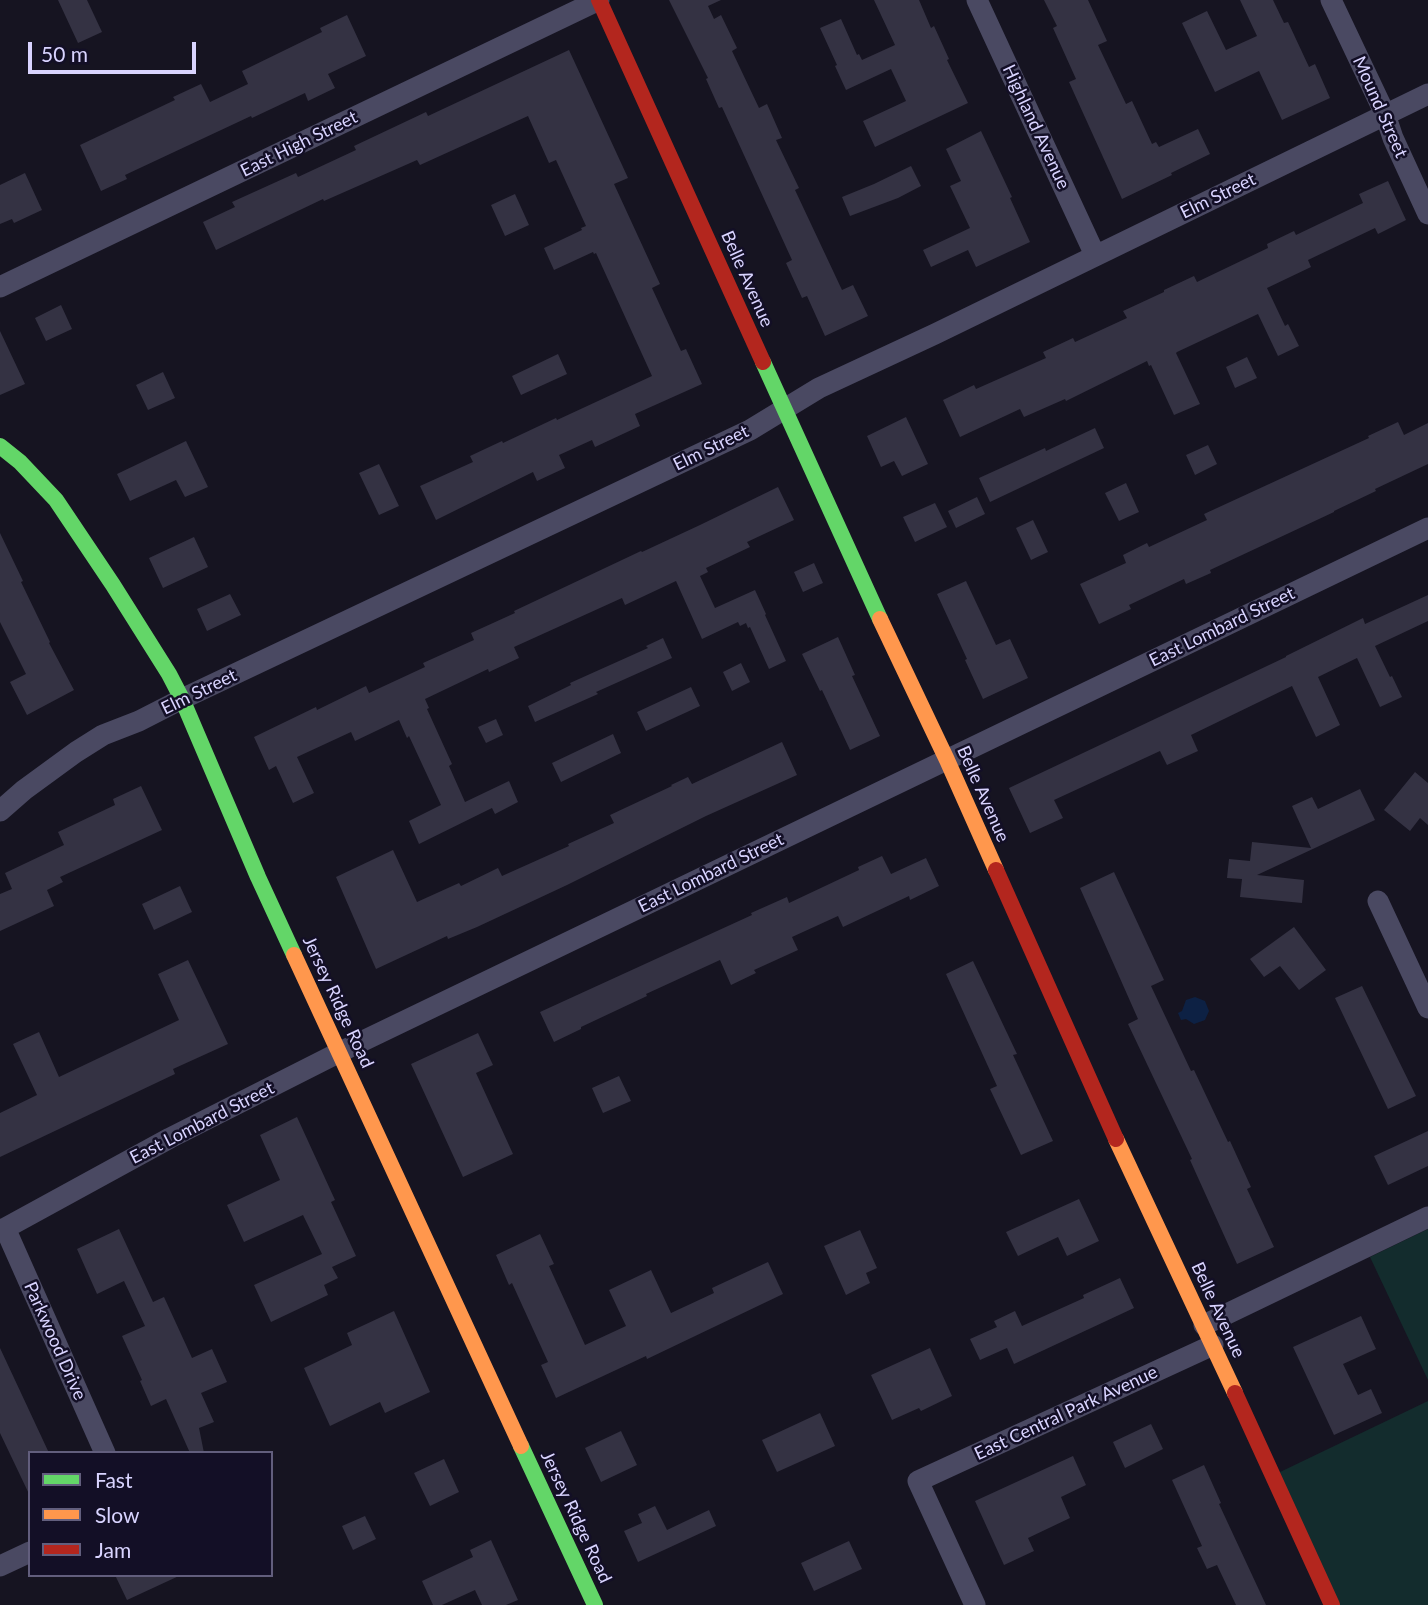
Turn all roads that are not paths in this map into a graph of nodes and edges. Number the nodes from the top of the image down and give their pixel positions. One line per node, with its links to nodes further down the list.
1 (599, 0): 8 (street, East High Street); 9 (street, Belle Avenue)
2 (977, 0): 7 (street, Highland Avenue)
3 (1331, 0): 5 (street, Mound Street)
4 (1428, 94): 5 (street, Elm Street)
5 (1385, 114): 6 (street, Mound Street); 7 (street, Elm Street)
6 (1428, 214)
7 (1095, 255): 9 (street, Elm Street)
8 (0, 287)
9 (784, 409): 12 (street, Elm Street); 13 (street, Belle Avenue)
10 (0, 446): 12 (street, Jersey Ridge Road)
11 (1428, 527): 13 (street, East Lombard Street)
12 (182, 699): 14 (street, Elm Street); 17 (street, Jersey Ridge Road)
13 (947, 760): 17 (street, East Lombard Street); 20 (street, Belle Avenue)
14 (0, 811)
15 (1378, 901): 16 (street)
16 (1428, 1007)
17 (340, 1052): 19 (street, East Lombard Street); 25 (street, Jersey Ridge Road)
18 (1428, 1217): 20 (street)
19 (3, 1230): 22 (street, Parkwood Drive)
20 (1204, 1325): 21 (street, Belle Avenue)
21 (1213, 1345): 26 (street, East Central Park Avenue); 27 (street, Belle Avenue)
22 (104, 1451)
23 (28, 1553): 24 (street)
24 (0, 1566)
25 (595, 1605)
26 (975, 1605)
27 (1332, 1605)

